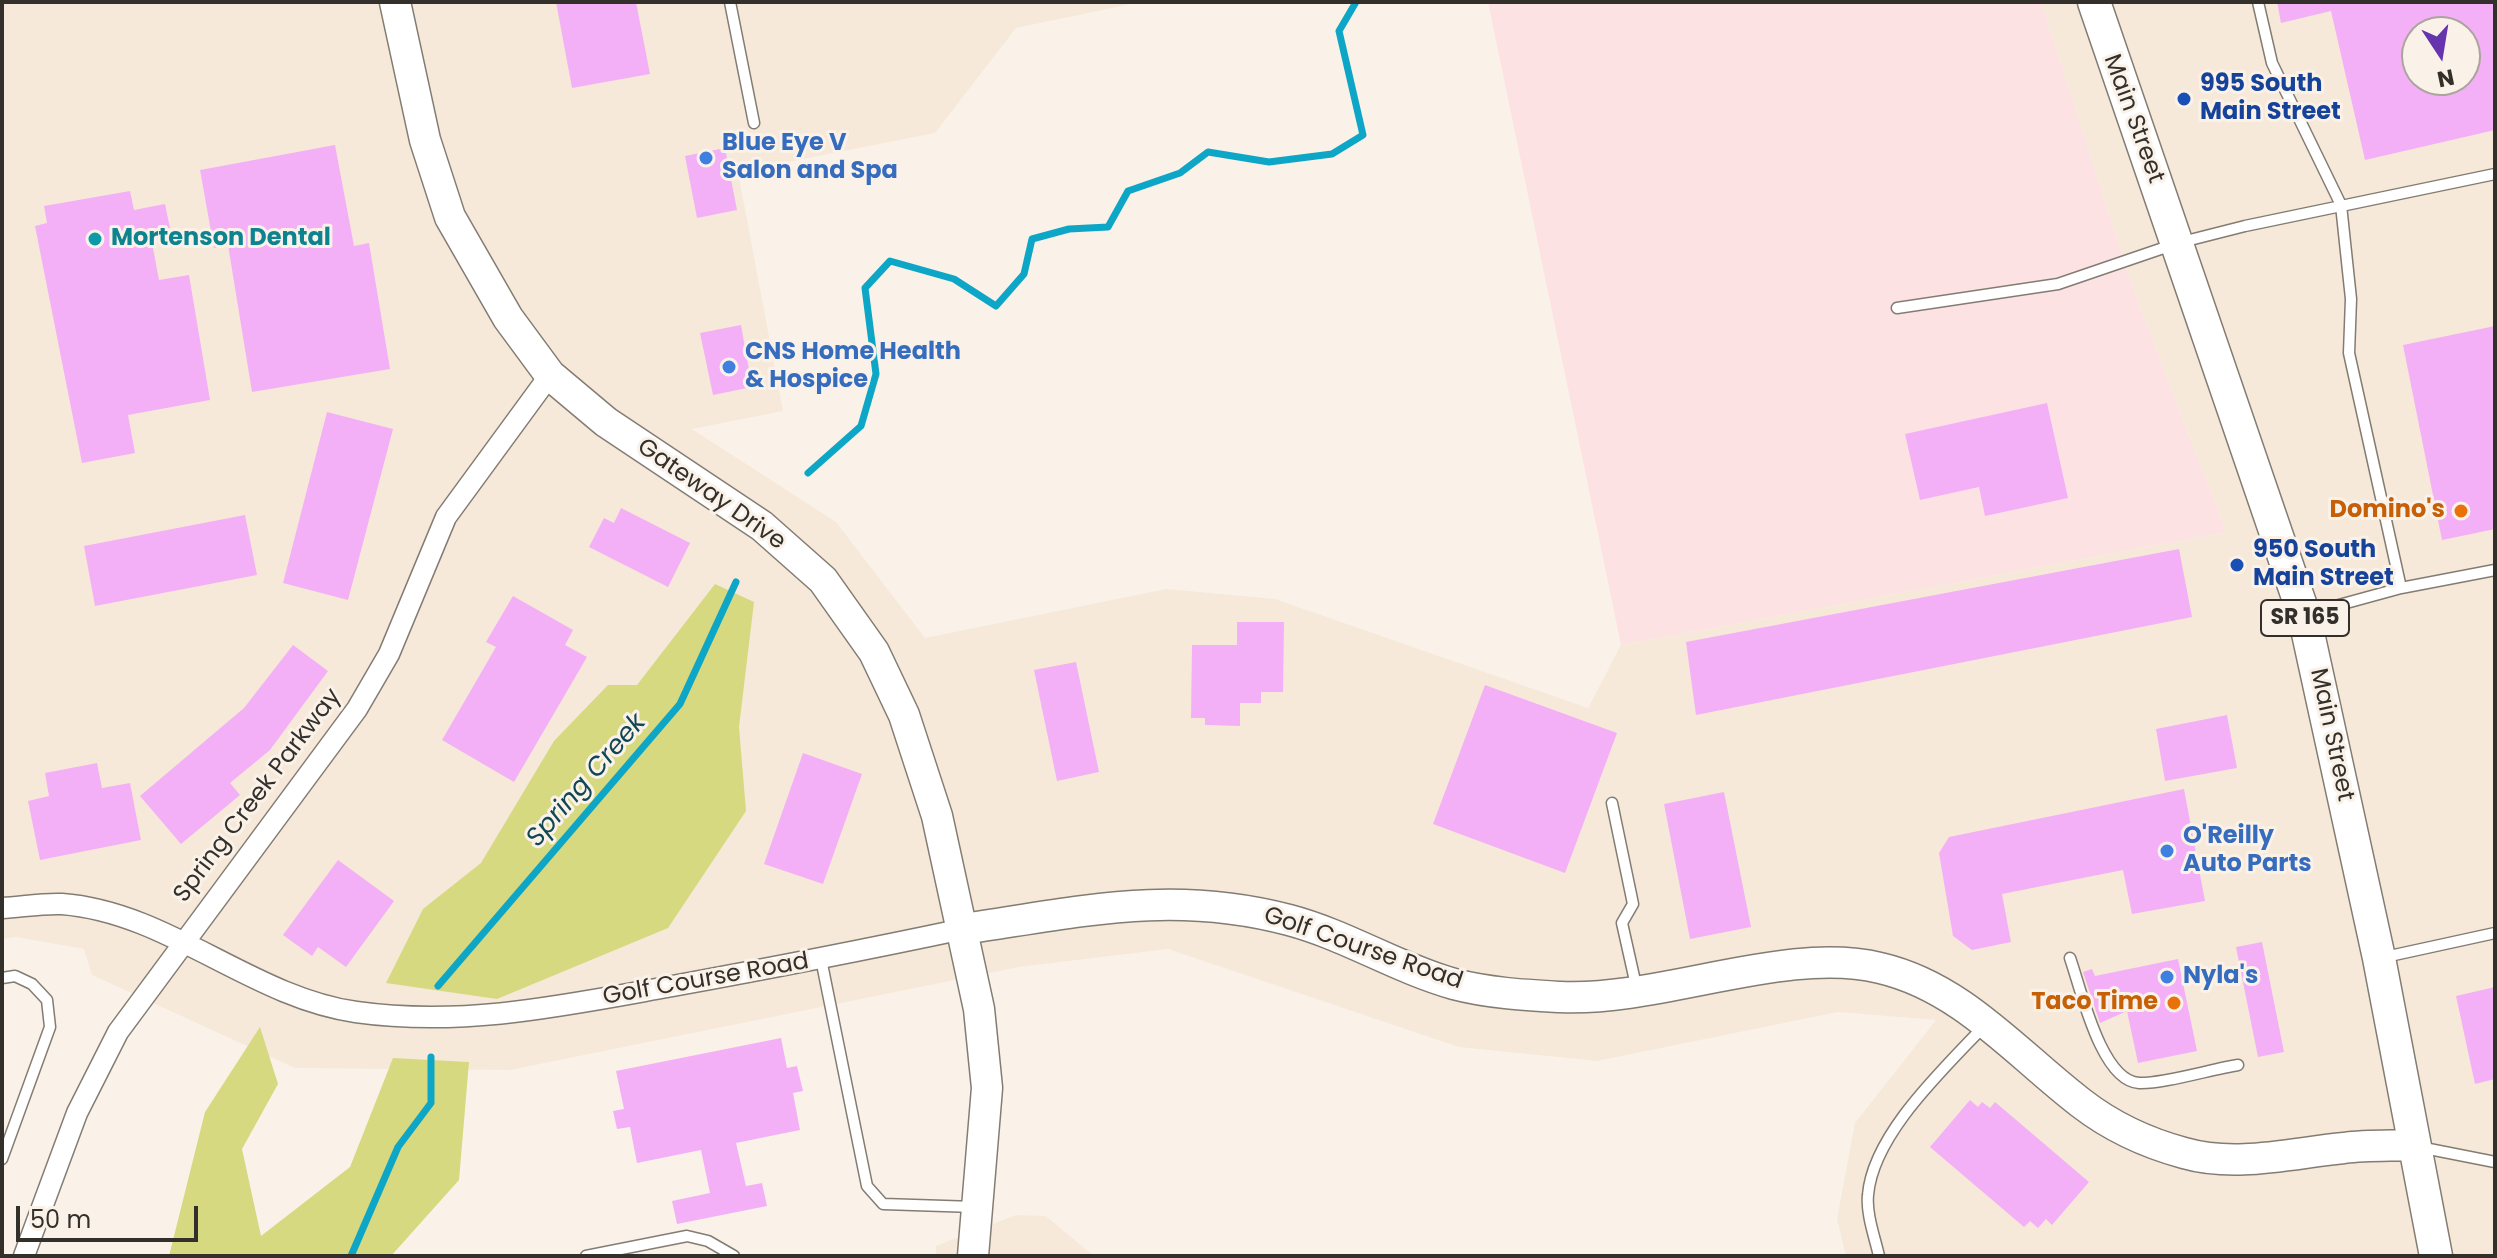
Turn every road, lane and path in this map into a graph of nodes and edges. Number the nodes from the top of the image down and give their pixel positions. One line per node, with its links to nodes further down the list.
1 (395, 2): 10 (street, Gateway Drive)
2 (730, 2): 5 (lane)
3 (2094, 2): 8 (main road, Main Street / SR 165)
4 (2258, 2): 7 (lane)
5 (754, 123)
6 (2495, 174): 7 (lane)
7 (2341, 205): 8 (lane); 12 (lane)
8 (2178, 243): 9 (lane); 13 (main road, Main Street / SR 165)
9 (1897, 308)
10 (550, 375): 16 (street, Gateway Drive); 18 (street, Spring Creek Parkway)
11 (2495, 570): 12 (lane)
12 (2401, 588): 13 (lane)
13 (2304, 615): 20 (main road, Main Street / SR 165)
14 (1612, 803): 23 (lane)
15 (2, 908): 18 (street, Golf Course Road)
16 (963, 929): 21 (street, Golf Course Road); 23 (street, Golf Course Road); 29 (street, Gateway Drive)
17 (2495, 933): 20 (lane)
18 (182, 942): 21 (street, Golf Course Road); 30 (street, Spring Creek Parkway)
19 (2070, 958): 25 (lane)
20 (2379, 958): 26 (main road, Main Street / SR 165)
21 (821, 959): 29 (lane)
22 (2, 978): 27 (lane)
23 (1638, 992): 24 (street, Golf Course Road)
24 (1986, 1023): 26 (street, Golf Course Road); 34 (lane)
25 (2238, 1065)
26 (2413, 1145): 28 (lane); 35 (main road, Main Street / SR 165)
27 (2, 1159)
28 (2495, 1162)
29 (977, 1208): 33 (street, Gateway Drive)
30 (24, 1256)
31 (586, 1256): 32 (lane)
32 (734, 1256)
33 (973, 1256)
34 (1879, 1256)
35 (2436, 1256)

